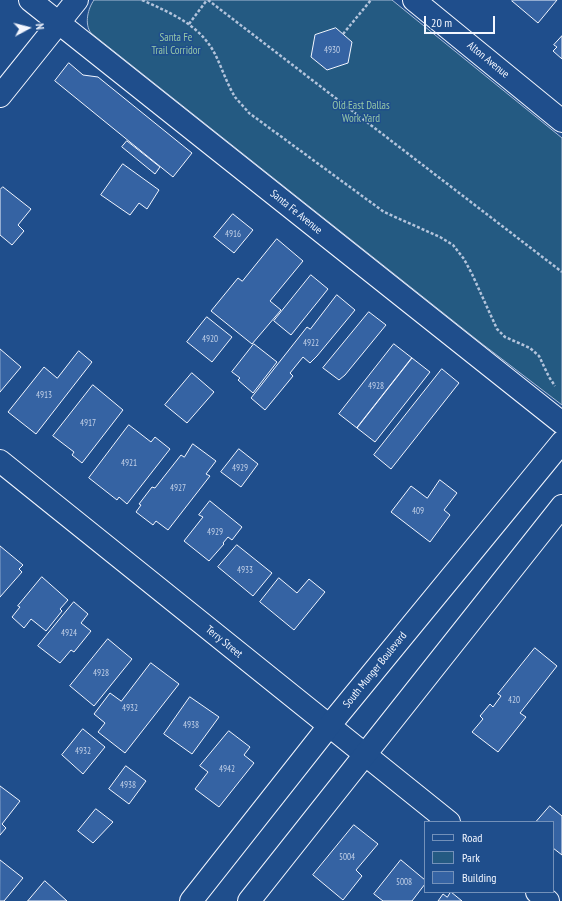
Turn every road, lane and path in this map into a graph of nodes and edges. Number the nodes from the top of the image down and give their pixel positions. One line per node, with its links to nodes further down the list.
1 (30, 0): 7 (street, Santa Fe Avenue)
2 (76, 0): 7 (street)
3 (142, 0): 8 (path)
4 (208, 0): 8 (path); 12 (path)
5 (371, 0): 9 (path)
6 (414, 0): 11 (street, Alton Avenue)
7 (58, 23): 10 (street); 14 (street, Santa Fe Avenue)
8 (189, 24): 13 (path)
9 (343, 34)
10 (0, 96)
11 (562, 121)
12 (562, 272)
13 (557, 389)
14 (562, 423)
15 (562, 442): 18 (street, South Munger Boulevard)
16 (0, 461): 18 (street, Terry Street)
17 (562, 506): 19 (street)
18 (329, 726): 19 (street, Terry Street); 22 (street, South Munger Boulevard)
19 (364, 754): 20 (street, Terry Street); 23 (street)
20 (448, 821)
21 (537, 893): 24 (street)
22 (191, 901)
23 (249, 901)
24 (548, 901)

